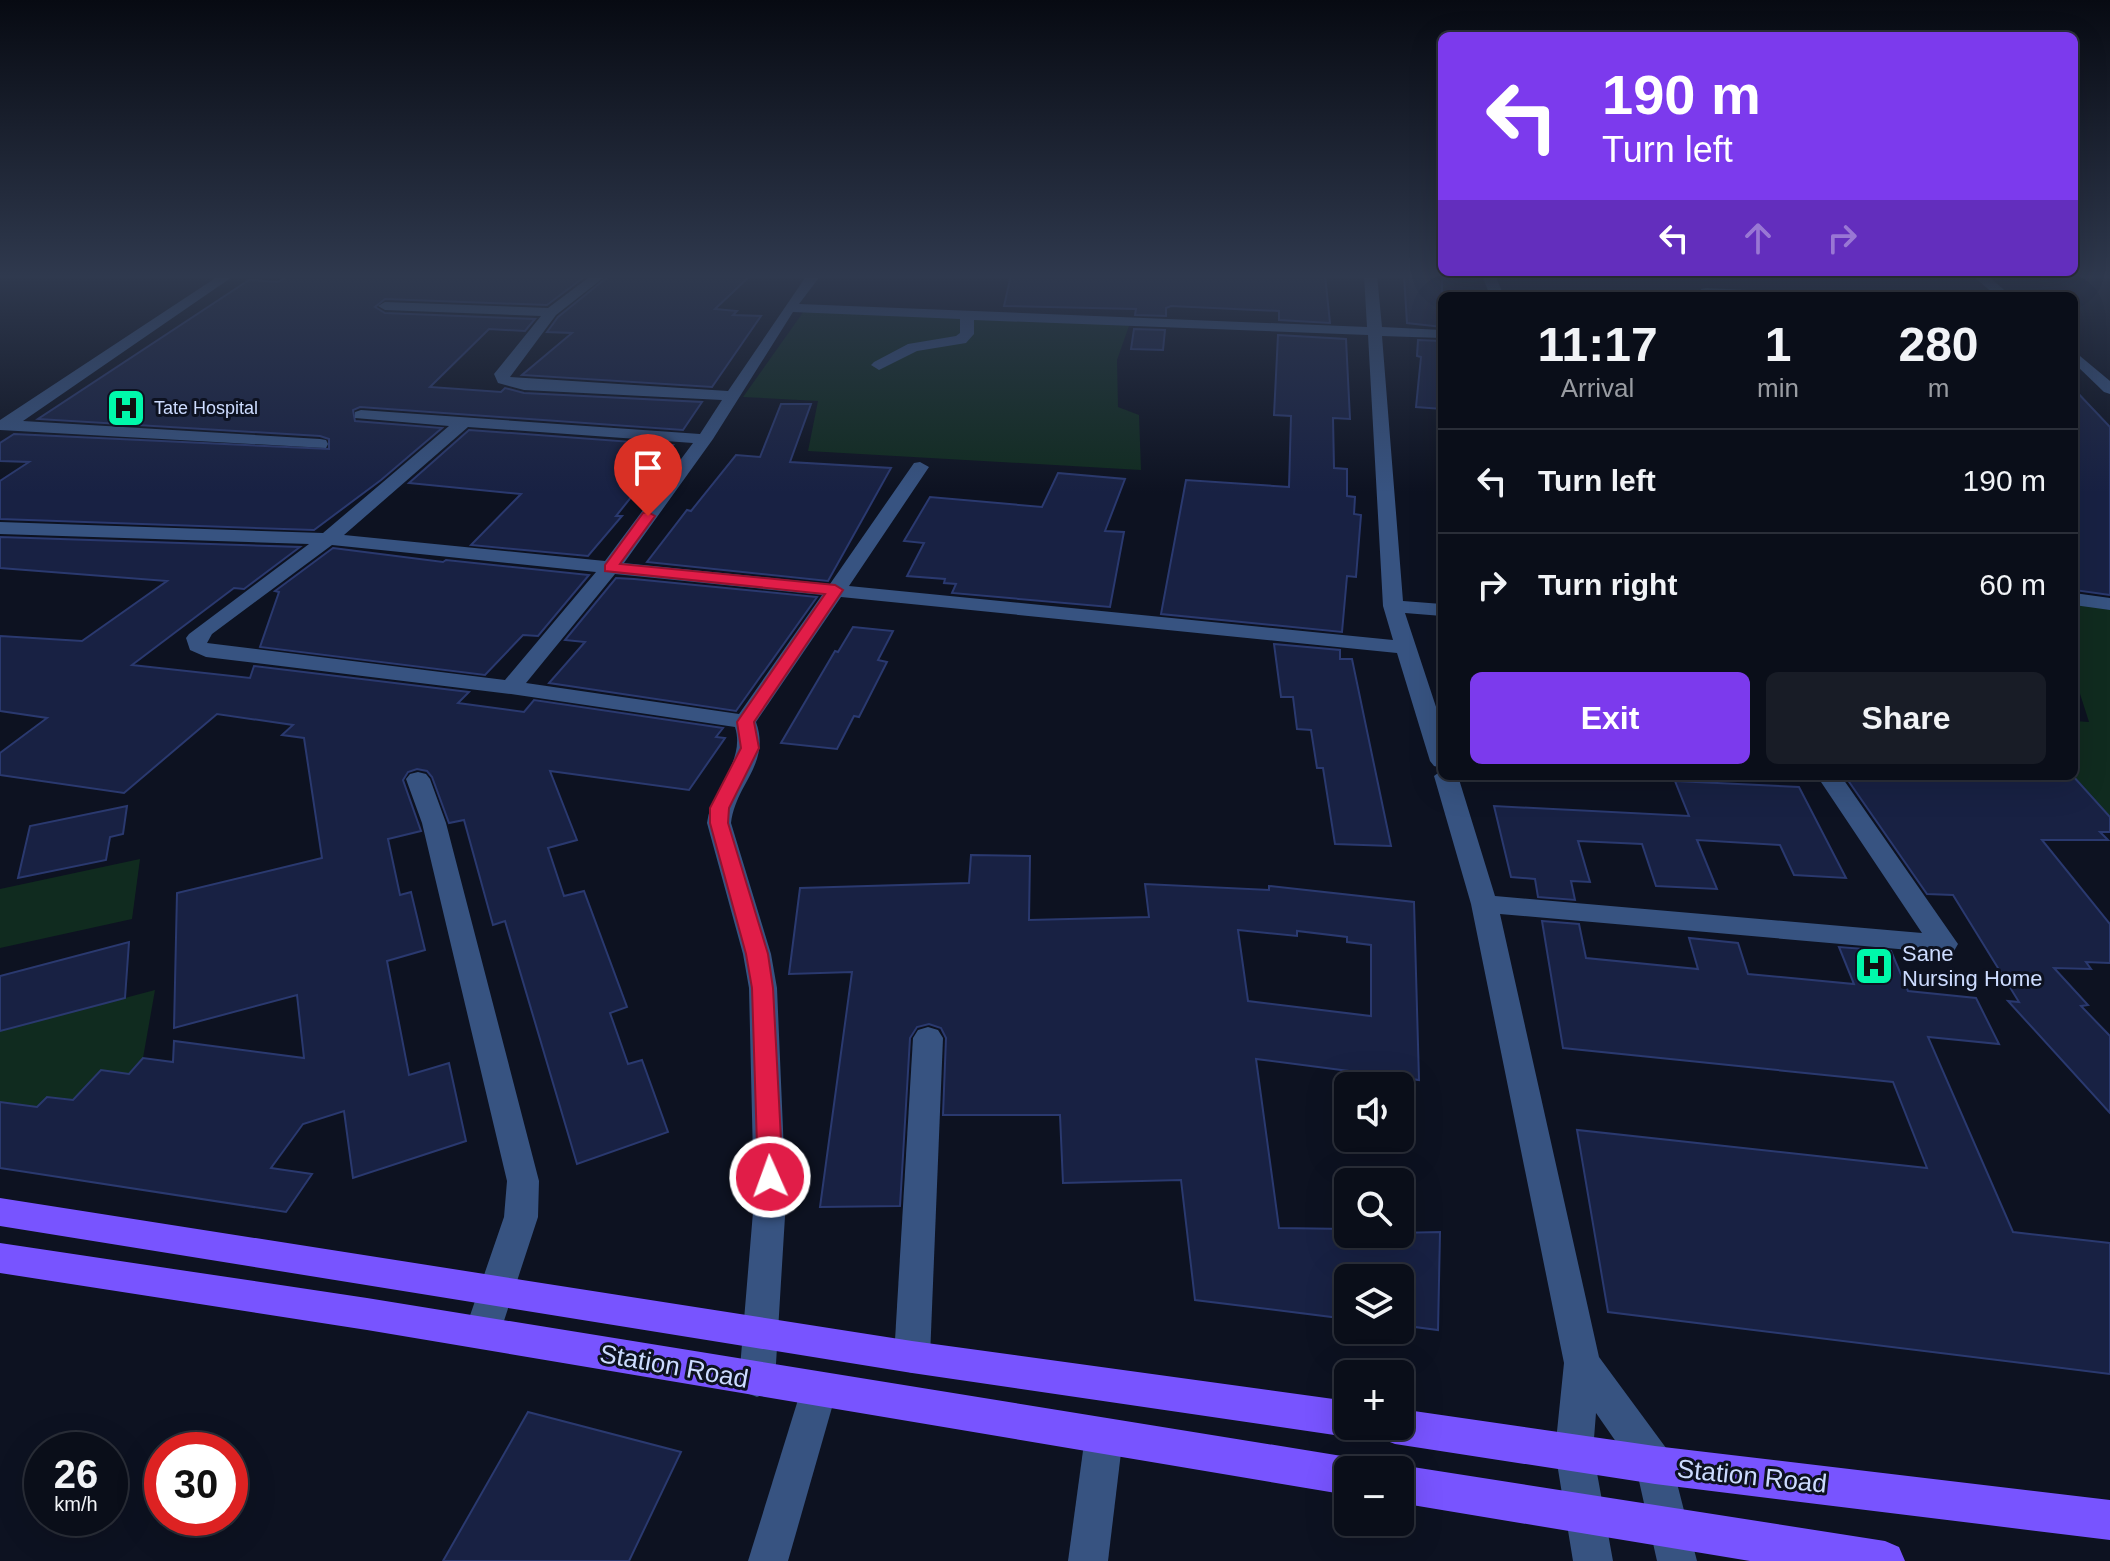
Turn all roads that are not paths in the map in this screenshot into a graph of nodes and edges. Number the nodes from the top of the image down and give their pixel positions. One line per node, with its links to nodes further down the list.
1 (103, 348): 15 (street)
2 (117, 348): 15 (street)
3 (523, 348): 12 (street)
4 (764, 348): 12 (street)
5 (911, 348): 8 (street)
6 (1377, 348): 25 (street)
7 (2078, 358): 10 (street)
8 (879, 365)
9 (2078, 373): 10 (street)
10 (2103, 375): 11 (street)
11 (2110, 389)
12 (733, 396): 16 (street)
13 (361, 415): 14 (street)
14 (464, 422): 16 (street); 20 (street)
15 (2, 423): 17 (street)
16 (705, 439): 21 (street)
17 (320, 444)
18 (920, 467): 22 (street)
19 (0, 528): 20 (street)
20 (328, 539): 21 (street); 28 (street)
21 (610, 568): 22 (street); 28 (street)
22 (835, 590): 27 (street); 29 (street)
23 (2078, 600): 24 (street)
24 (2110, 604)
25 (1393, 606): 26 (street); 27 (street)
26 (1438, 610)
27 (1408, 648): 30 (street)
28 (511, 687): 29 (street)
29 (745, 722): 40 (street)
30 (1438, 748)
31 (418, 779): 38 (street)
32 (1447, 780): 34 (street)
33 (1832, 780): 34 (street)
34 (1484, 904): 42 (street)
35 (928, 1038): 41 (street)
36 (0, 1212): 38 (main road, Station Road)
37 (0, 1258): 39 (main road, Station Road)
38 (493, 1292): 39 (street); 40 (main road, Station Road)
39 (482, 1333): 43 (main road, Station Road)
40 (760, 1333): 41 (main road, Station Road); 43 (street)
41 (912, 1357): 45 (main road, Station Road)
42 (1582, 1363): 48 (street); 49 (street)
43 (757, 1380): 44 (main road, Station Road)
44 (819, 1390): 47 (main road, Station Road); 55 (street)
45 (1334, 1417)
46 (1414, 1429): 48 (main road, Station Road)
47 (1104, 1436): 50 (main road, Station Road); 56 (street)
48 (1574, 1451): 49 (main road, Station Road); 52 (street)
49 (1655, 1465): 53 (main road, Station Road); 54 (street)
50 (1334, 1474)
51 (1414, 1486): 52 (main road)
52 (1584, 1513): 54 (main road); 57 (street)
53 (2110, 1520)
54 (1674, 1545): 58 (main road)
55 (768, 1561)
56 (1088, 1561)
57 (1593, 1561)
58 (1885, 1561)

